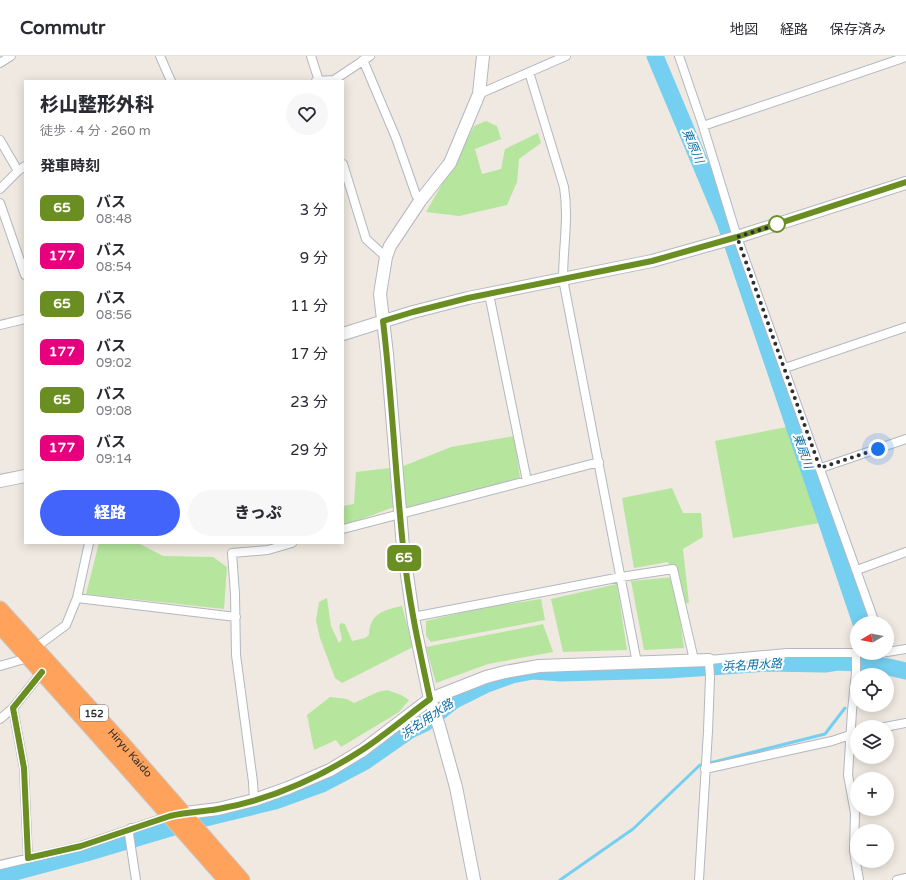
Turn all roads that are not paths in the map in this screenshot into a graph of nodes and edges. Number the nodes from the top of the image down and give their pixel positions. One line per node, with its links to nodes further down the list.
1 (11, 56): 9 (street)
2 (160, 56): 11 (street)
3 (311, 56): 12 (street)
4 (483, 56): 14 (street)
5 (566, 56): 10 (street)
6 (679, 56): 15 (street)
7 (906, 57): 15 (street)
8 (367, 58): 13 (street); 21 (street)
9 (0, 63)
10 (528, 72): 14 (street); 26 (street)
11 (171, 80)
12 (318, 80)
13 (334, 80)
14 (479, 94): 21 (street)
15 (703, 126): 23 (street)
16 (0, 140): 18 (street)
17 (344, 167): 24 (street)
18 (21, 168): 20 (street)
19 (906, 182): 23 (street)
20 (0, 189)
21 (420, 201): 24 (street)
22 (0, 203): 25 (street)
23 (737, 237): 26 (street); 33 (street)
24 (386, 257): 29 (street)
25 (24, 272)
26 (563, 279): 27 (street); 35 (street)
27 (489, 294): 29 (street); 39 (street)
28 (24, 319): 30 (street)
29 (383, 321): 32 (street); 40 (street)
30 (0, 325)
31 (906, 327): 33 (street)
32 (344, 334)
33 (785, 368): 36 (street)
34 (906, 439): 36 (street)
35 (599, 462): 39 (street); 47 (street)
36 (820, 468): 46 (street)
37 (24, 476): 38 (street)
38 (0, 481)
39 (527, 481): 40 (street)
40 (400, 514): 41 (street); 52 (street)
41 (344, 529)
42 (89, 544): 48 (street)
43 (284, 544): 44 (street)
44 (267, 546): 51 (street)
45 (906, 552): 46 (street)
46 (857, 570): 50 (street)
47 (621, 577): 52 (street); 58 (street); 60 (street)
48 (77, 598): 51 (street); 56 (street)
49 (0, 609): 56 (highway, Hiryu Kaido / 152)
50 (873, 616)
51 (236, 617): 73 (street)
52 (413, 617): 64 (street)
53 (0, 626): 56 (highway, Hiryu Kaido / 152)
54 (906, 649): 55 (street)
55 (894, 651)
56 (32, 653): 62 (street); 63 (highway, Hiryu Kaido / 152); 74 (highway, Hiryu Kaido / 152)
57 (850, 655): 61 (street)
58 (694, 660): 60 (street); 61 (street)
59 (856, 660): 67 (street)
60 (638, 663): 64 (street)
61 (709, 663): 72 (street)
62 (0, 666)
63 (42, 672): 65 (street); 74 (highway, Hiryu Kaido / 152)
64 (431, 703): 73 (street); 82 (street)
65 (13, 708): 66 (street); 76 (street)
66 (0, 719)
67 (853, 720)
68 (906, 723): 69 (street)
69 (894, 725)
70 (850, 734): 72 (street)
71 (850, 761): 84 (street)
72 (705, 770): 83 (street)
73 (254, 800): 74 (street)
74 (179, 817): 75 (street); 80 (highway, Hiryu Kaido / 152); 81 (highway, Hiryu Kaido / 152)
75 (130, 831): 76 (street); 79 (street)
76 (28, 858): 77 (street)
77 (0, 865)
78 (906, 878): 85 (street)
79 (136, 880)
80 (226, 880)
81 (242, 880)
82 (474, 880)
83 (699, 880)
84 (858, 880)
85 (897, 880)

